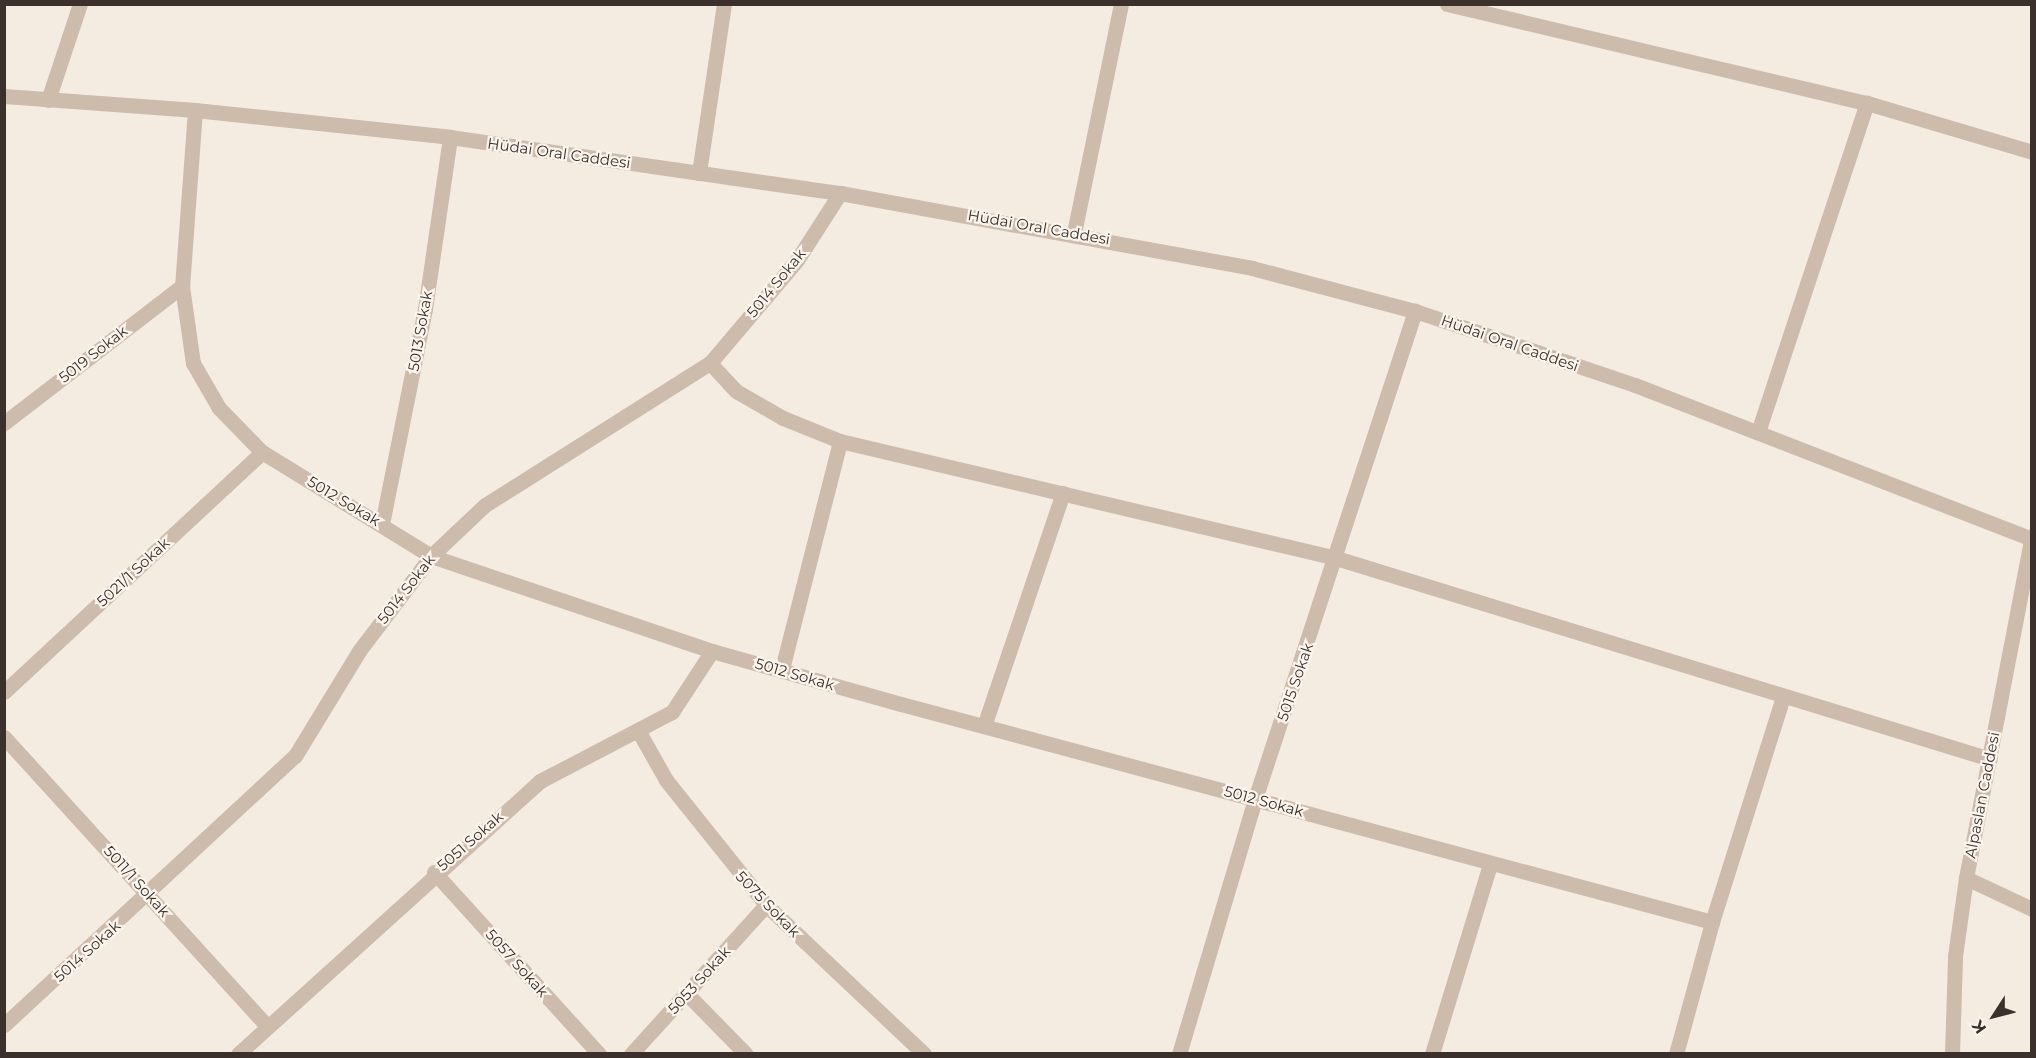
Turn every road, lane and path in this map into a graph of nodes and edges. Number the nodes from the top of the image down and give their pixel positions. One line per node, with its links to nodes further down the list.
1 (80, 4): 6 (street)
2 (724, 4): 11 (street)
3 (1121, 4): 13 (street)
4 (1447, 4): 7 (street)
5 (4, 96): 6 (street, Hüdai Oral Caddesi)
6 (48, 100): 8 (street, Hüdai Oral Caddesi)
7 (1867, 104): 10 (street); 18 (street)
8 (195, 110): 9 (street, Hüdai Oral Caddesi); 14 (street, 5012 Sokak)
9 (450, 137): 11 (street, Hüdai Oral Caddesi); 22 (street, 5013 Sokak)
10 (2031, 152)
11 (699, 173): 12 (street, Hüdai Oral Caddesi)
12 (840, 193): 13 (street, Hüdai Oral Caddesi); 16 (street, 5014 Sokak)
13 (1074, 233): 15 (street, Hüdai Oral Caddesi)
14 (182, 286): 17 (street, 5019 Sokak); 20 (street, 5012 Sokak)
15 (1415, 311): 18 (street, Hüdai Oral Caddesi); 25 (street, 5015 Sokak)
16 (710, 363): 19 (street); 24 (street, 5014 Sokak)
17 (4, 423)
18 (1758, 432): 23 (street, Hüdai Oral Caddesi)
19 (840, 441): 21 (street); 27 (street)
20 (262, 452): 22 (street, 5012 Sokak); 28 (street, 5021/1 Sokak)
21 (1063, 492): 25 (street); 30 (street)
22 (382, 525): 24 (street, 5012 Sokak)
23 (2031, 537): 33 (street, Alpaslan Caddesi)
24 (430, 556): 26 (street, 5012 Sokak); 38 (street, 5014 Sokak)
25 (1336, 558): 29 (street); 34 (street, 5015 Sokak)
26 (712, 651): 27 (street, 5012 Sokak); 31 (street, 5051 Sokak)
27 (782, 669): 30 (street, 5012 Sokak)
28 (4, 692)
29 (1783, 697): 33 (street); 41 (street)
30 (984, 726): 34 (street, 5012 Sokak)
31 (639, 732): 36 (street, 5051 Sokak); 39 (street, 5075 Sokak)
32 (4, 737): 38 (street, 5011/1 Sokak)
33 (1990, 759): 37 (street, Alpaslan Caddesi)
34 (1256, 799): 35 (street, 5012 Sokak); 50 (street, 5015 Sokak)
35 (1490, 864): 41 (street, 5012 Sokak); 51 (street)
36 (434, 872): 44 (street, 5051 Sokak); 46 (street, 5057 Sokak)
37 (1966, 878): 40 (street); 53 (street, Alpaslan Caddesi)
38 (150, 894): 43 (street, 5014 Sokak); 44 (street, 5011/1 Sokak)
39 (766, 905): 42 (street, 5053 Sokak); 49 (street, 5075 Sokak)
40 (2031, 909)
41 (1712, 922): 52 (street)
42 (687, 994): 47 (street, 5053 Sokak); 48 (street)
43 (4, 1025)
44 (267, 1026): 45 (street, 5051 Sokak)
45 (238, 1053)
46 (599, 1053)
47 (632, 1053)
48 (746, 1053)
49 (924, 1053)
50 (1179, 1053)
51 (1432, 1053)
52 (1676, 1053)
53 (1952, 1053)

